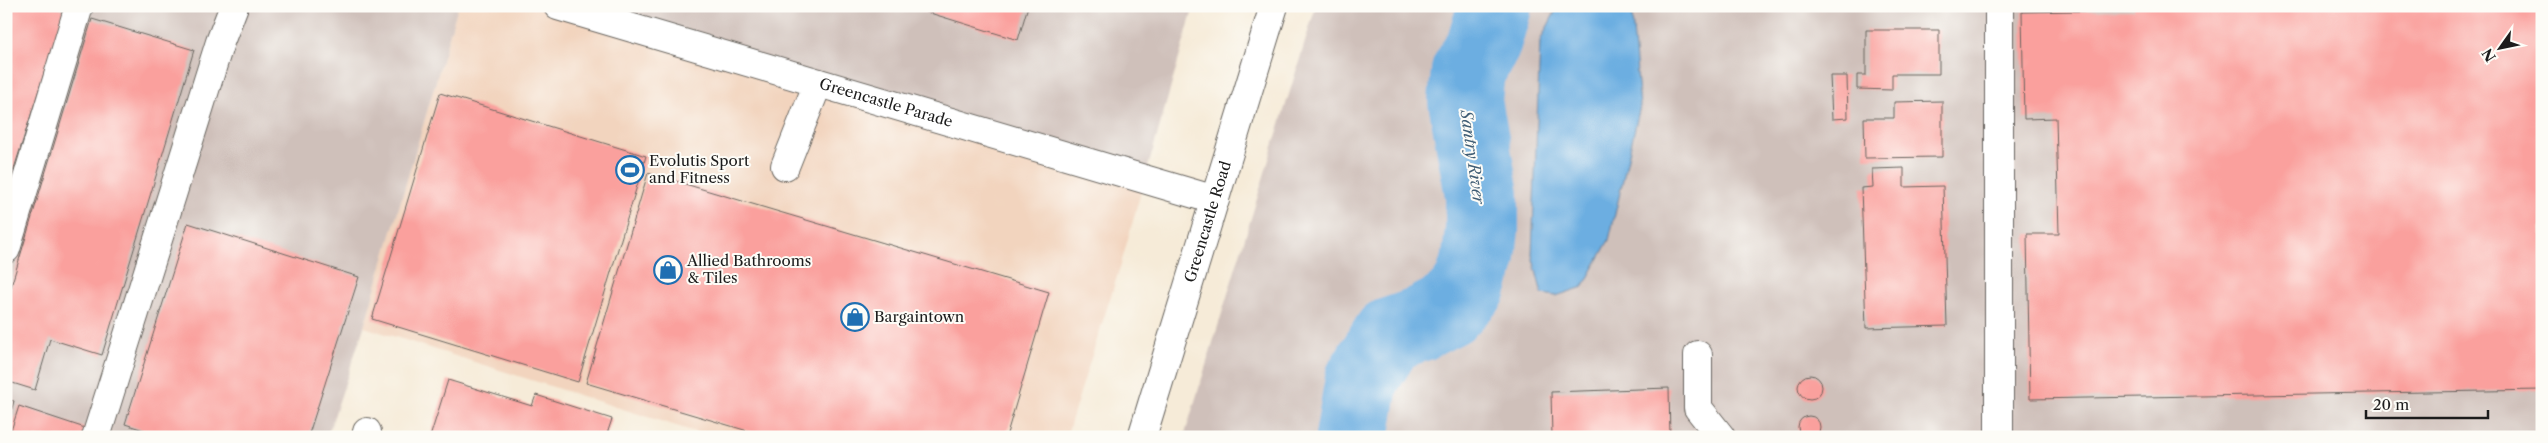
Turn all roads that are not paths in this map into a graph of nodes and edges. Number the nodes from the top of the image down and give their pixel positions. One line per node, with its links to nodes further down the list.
1 (79, 6): 9 (street)
2 (234, 6): 11 (street)
3 (558, 6): 6 (street, Greencastle Parade)
4 (1274, 6): 8 (street, Greencastle Road)
5 (1999, 6): 14 (street)
6 (818, 83): 7 (street); 8 (street, Greencastle Parade)
7 (785, 166)
8 (1215, 200): 12 (street, Greencastle Road)
9 (6, 249)
10 (1698, 355): 13 (street)
11 (96, 437)
12 (1142, 437)
13 (1721, 437)
14 (1999, 437)

